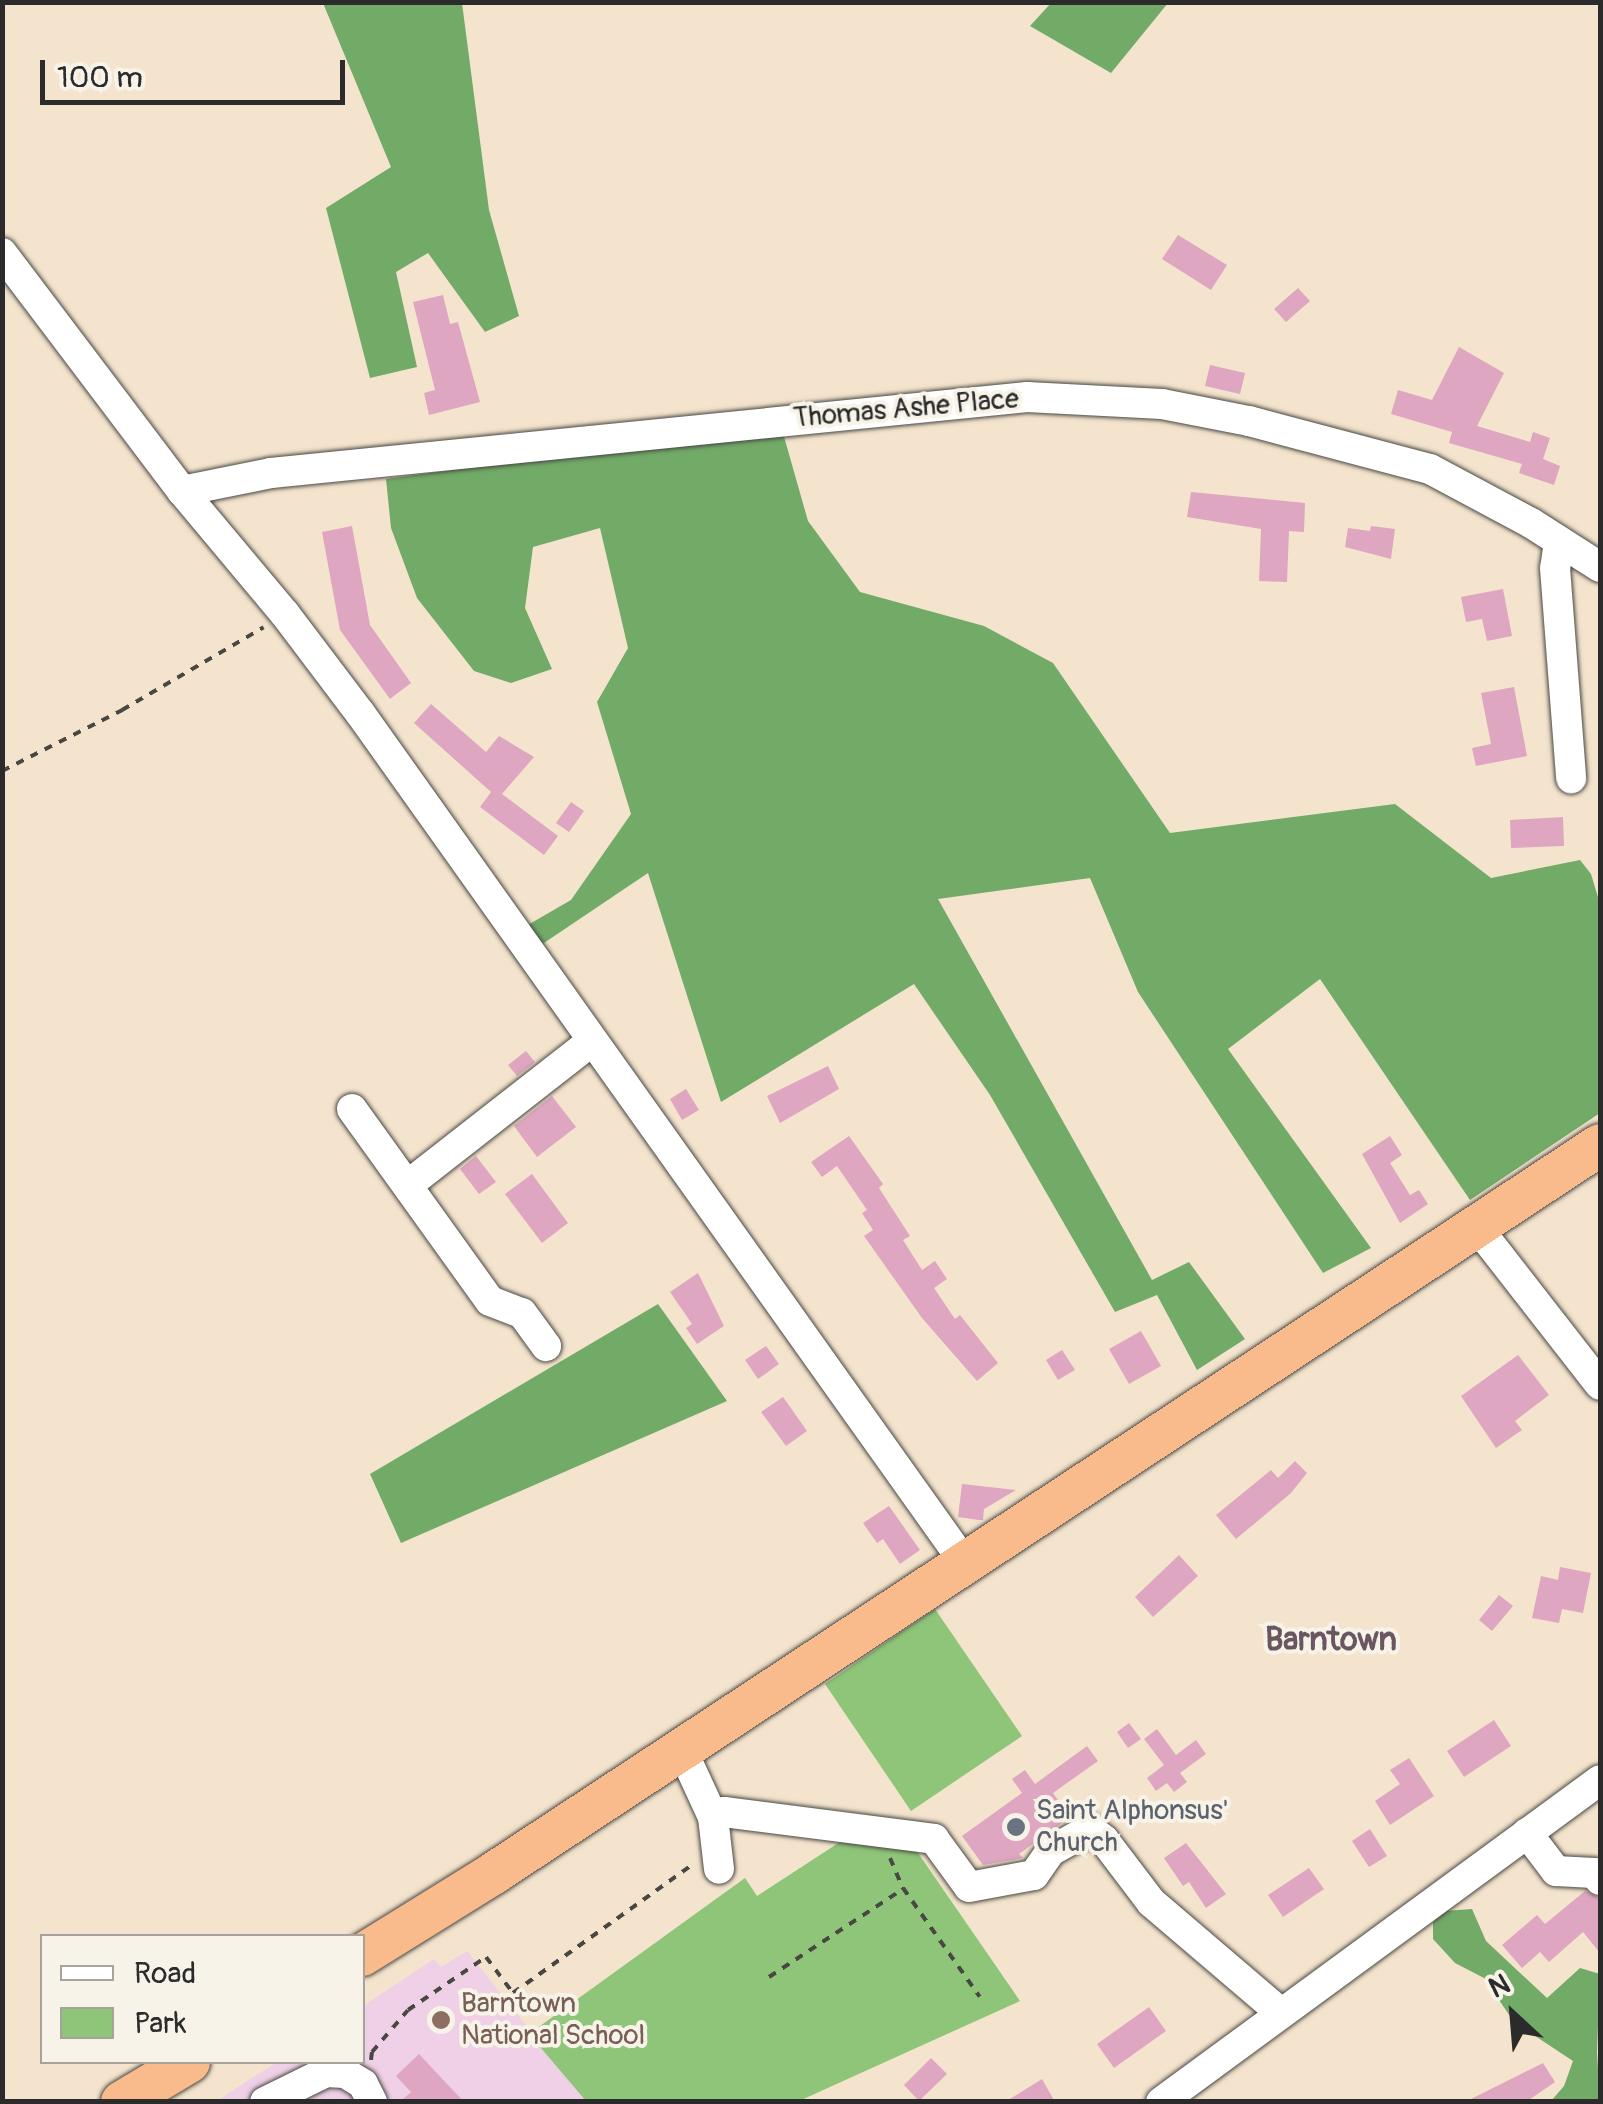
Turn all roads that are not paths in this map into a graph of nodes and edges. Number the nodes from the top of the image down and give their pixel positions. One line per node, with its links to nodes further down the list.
1 (2, 252): 2 (street)
2 (182, 491): 3 (street, Thomas Ashe Place); 6 (street)
3 (1559, 541): 4 (street, Thomas Ashe Place); 5 (street)
4 (1600, 567)
5 (1571, 778)
6 (591, 1042): 9 (street); 13 (street)
7 (352, 1109): 9 (street)
8 (1600, 1145): 10 (highway)
9 (409, 1184): 11 (street)
10 (1477, 1227): 12 (street); 13 (highway)
11 (546, 1346)
12 (1600, 1385)
13 (964, 1562): 14 (highway)
14 (682, 1750): 16 (street); 20 (highway)
15 (1598, 1790): 17 (street)
16 (713, 1817): 18 (street); 21 (street)
17 (1527, 1833): 19 (street); 21 (street)
18 (719, 1870)
19 (1600, 1880)
20 (365, 1953)
21 (1280, 2012): 26 (street)
22 (187, 2064): 23 (highway)
23 (122, 2102)
24 (265, 2102): 25 (street)
25 (372, 2102)
26 (1162, 2102)

